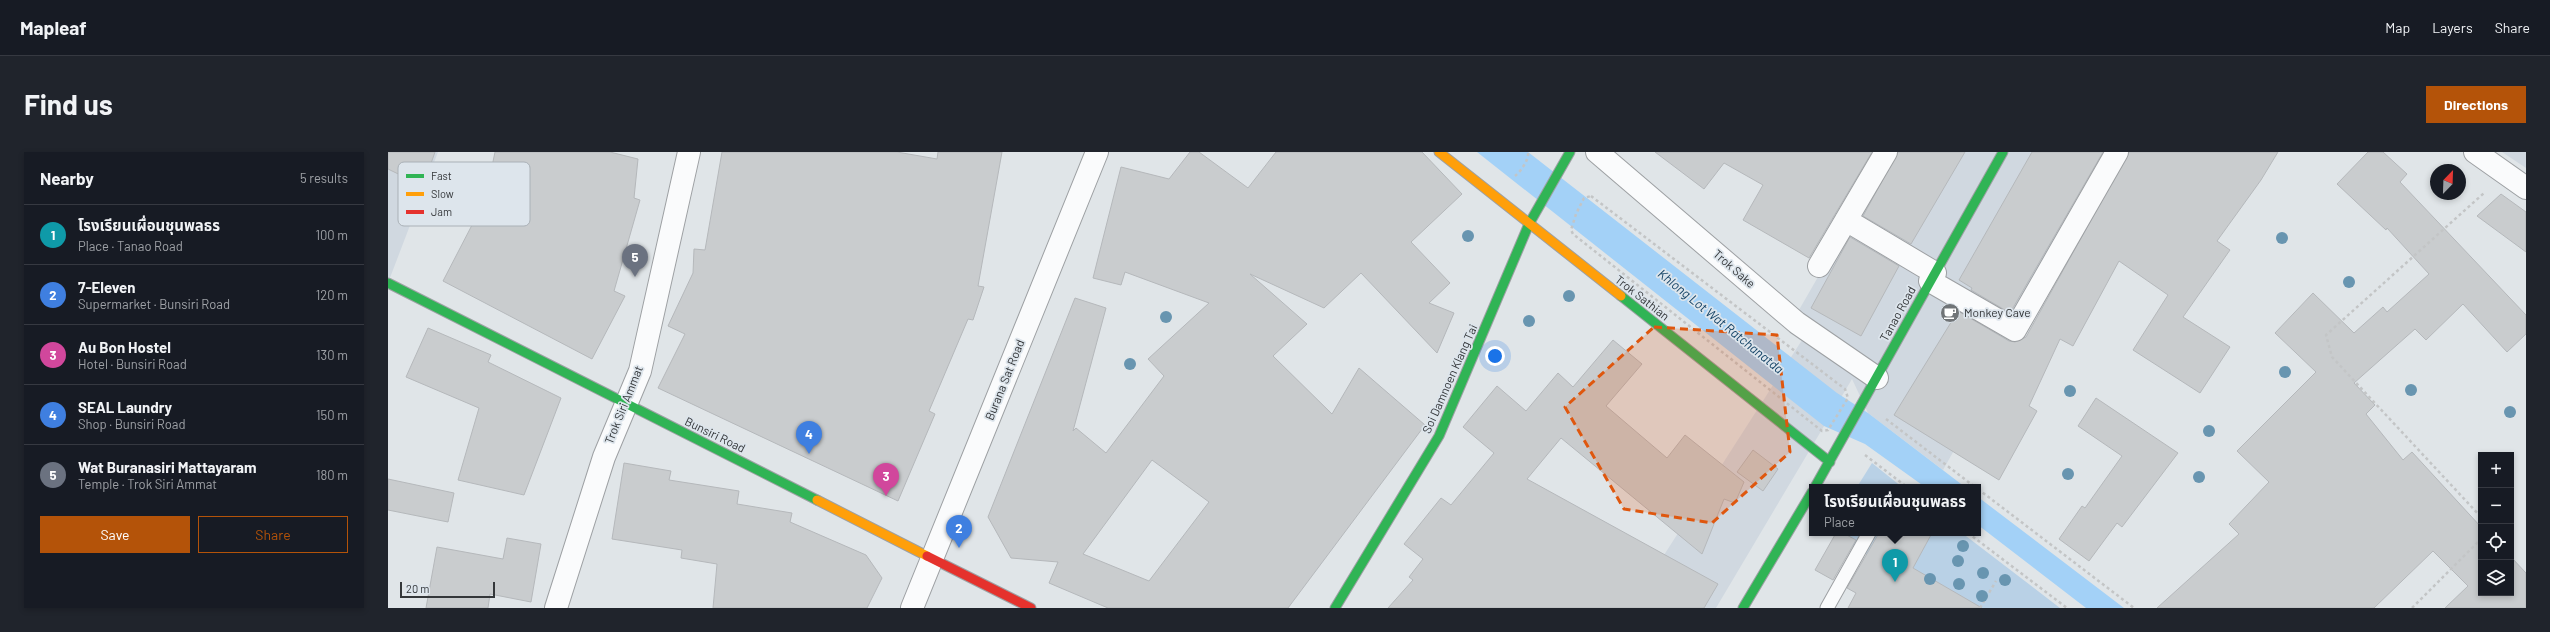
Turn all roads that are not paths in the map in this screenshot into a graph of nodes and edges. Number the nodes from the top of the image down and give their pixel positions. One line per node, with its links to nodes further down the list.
1 (689, 152): 17 (street, Trok Siri Ammat)
2 (1097, 152): 22 (street, Burana Sat Road)
3 (1439, 152): 12 (street, Trok Sathian)
4 (1570, 152): 12 (street, Soi Damnoen Klang Tai)
5 (1597, 152): 16 (street, Trok Sake)
6 (1886, 152): 11 (street)
7 (2003, 152): 14 (street, Tanao Road)
8 (2117, 152): 14 (street)
9 (2475, 152): 10 (street)
10 (2526, 188)
11 (1846, 220): 13 (street); 14 (street)
12 (1529, 224): 18 (street, Trok Sathian); 26 (street, Soi Damnoen Klang Tai)
13 (1819, 266)
14 (1932, 277): 16 (street, Tanao Road)
15 (388, 283): 17 (street, Bunsiri Road)
16 (1877, 378): 18 (street, Tanao Road)
17 (626, 405): 22 (street, Bunsiri Road); 23 (street, Trok Siri Ammat)
18 (1830, 462): 19 (street, Tanao Road)
19 (1817, 484)
20 (1809, 497): 27 (street)
21 (1867, 536): 28 (lane)
22 (934, 557): 24 (street, Burana Sat Road); 25 (street, Bunsiri Road)
23 (556, 608)
24 (912, 608)
25 (1031, 608)
26 (1335, 608)
27 (1743, 608)
28 (1827, 608)

